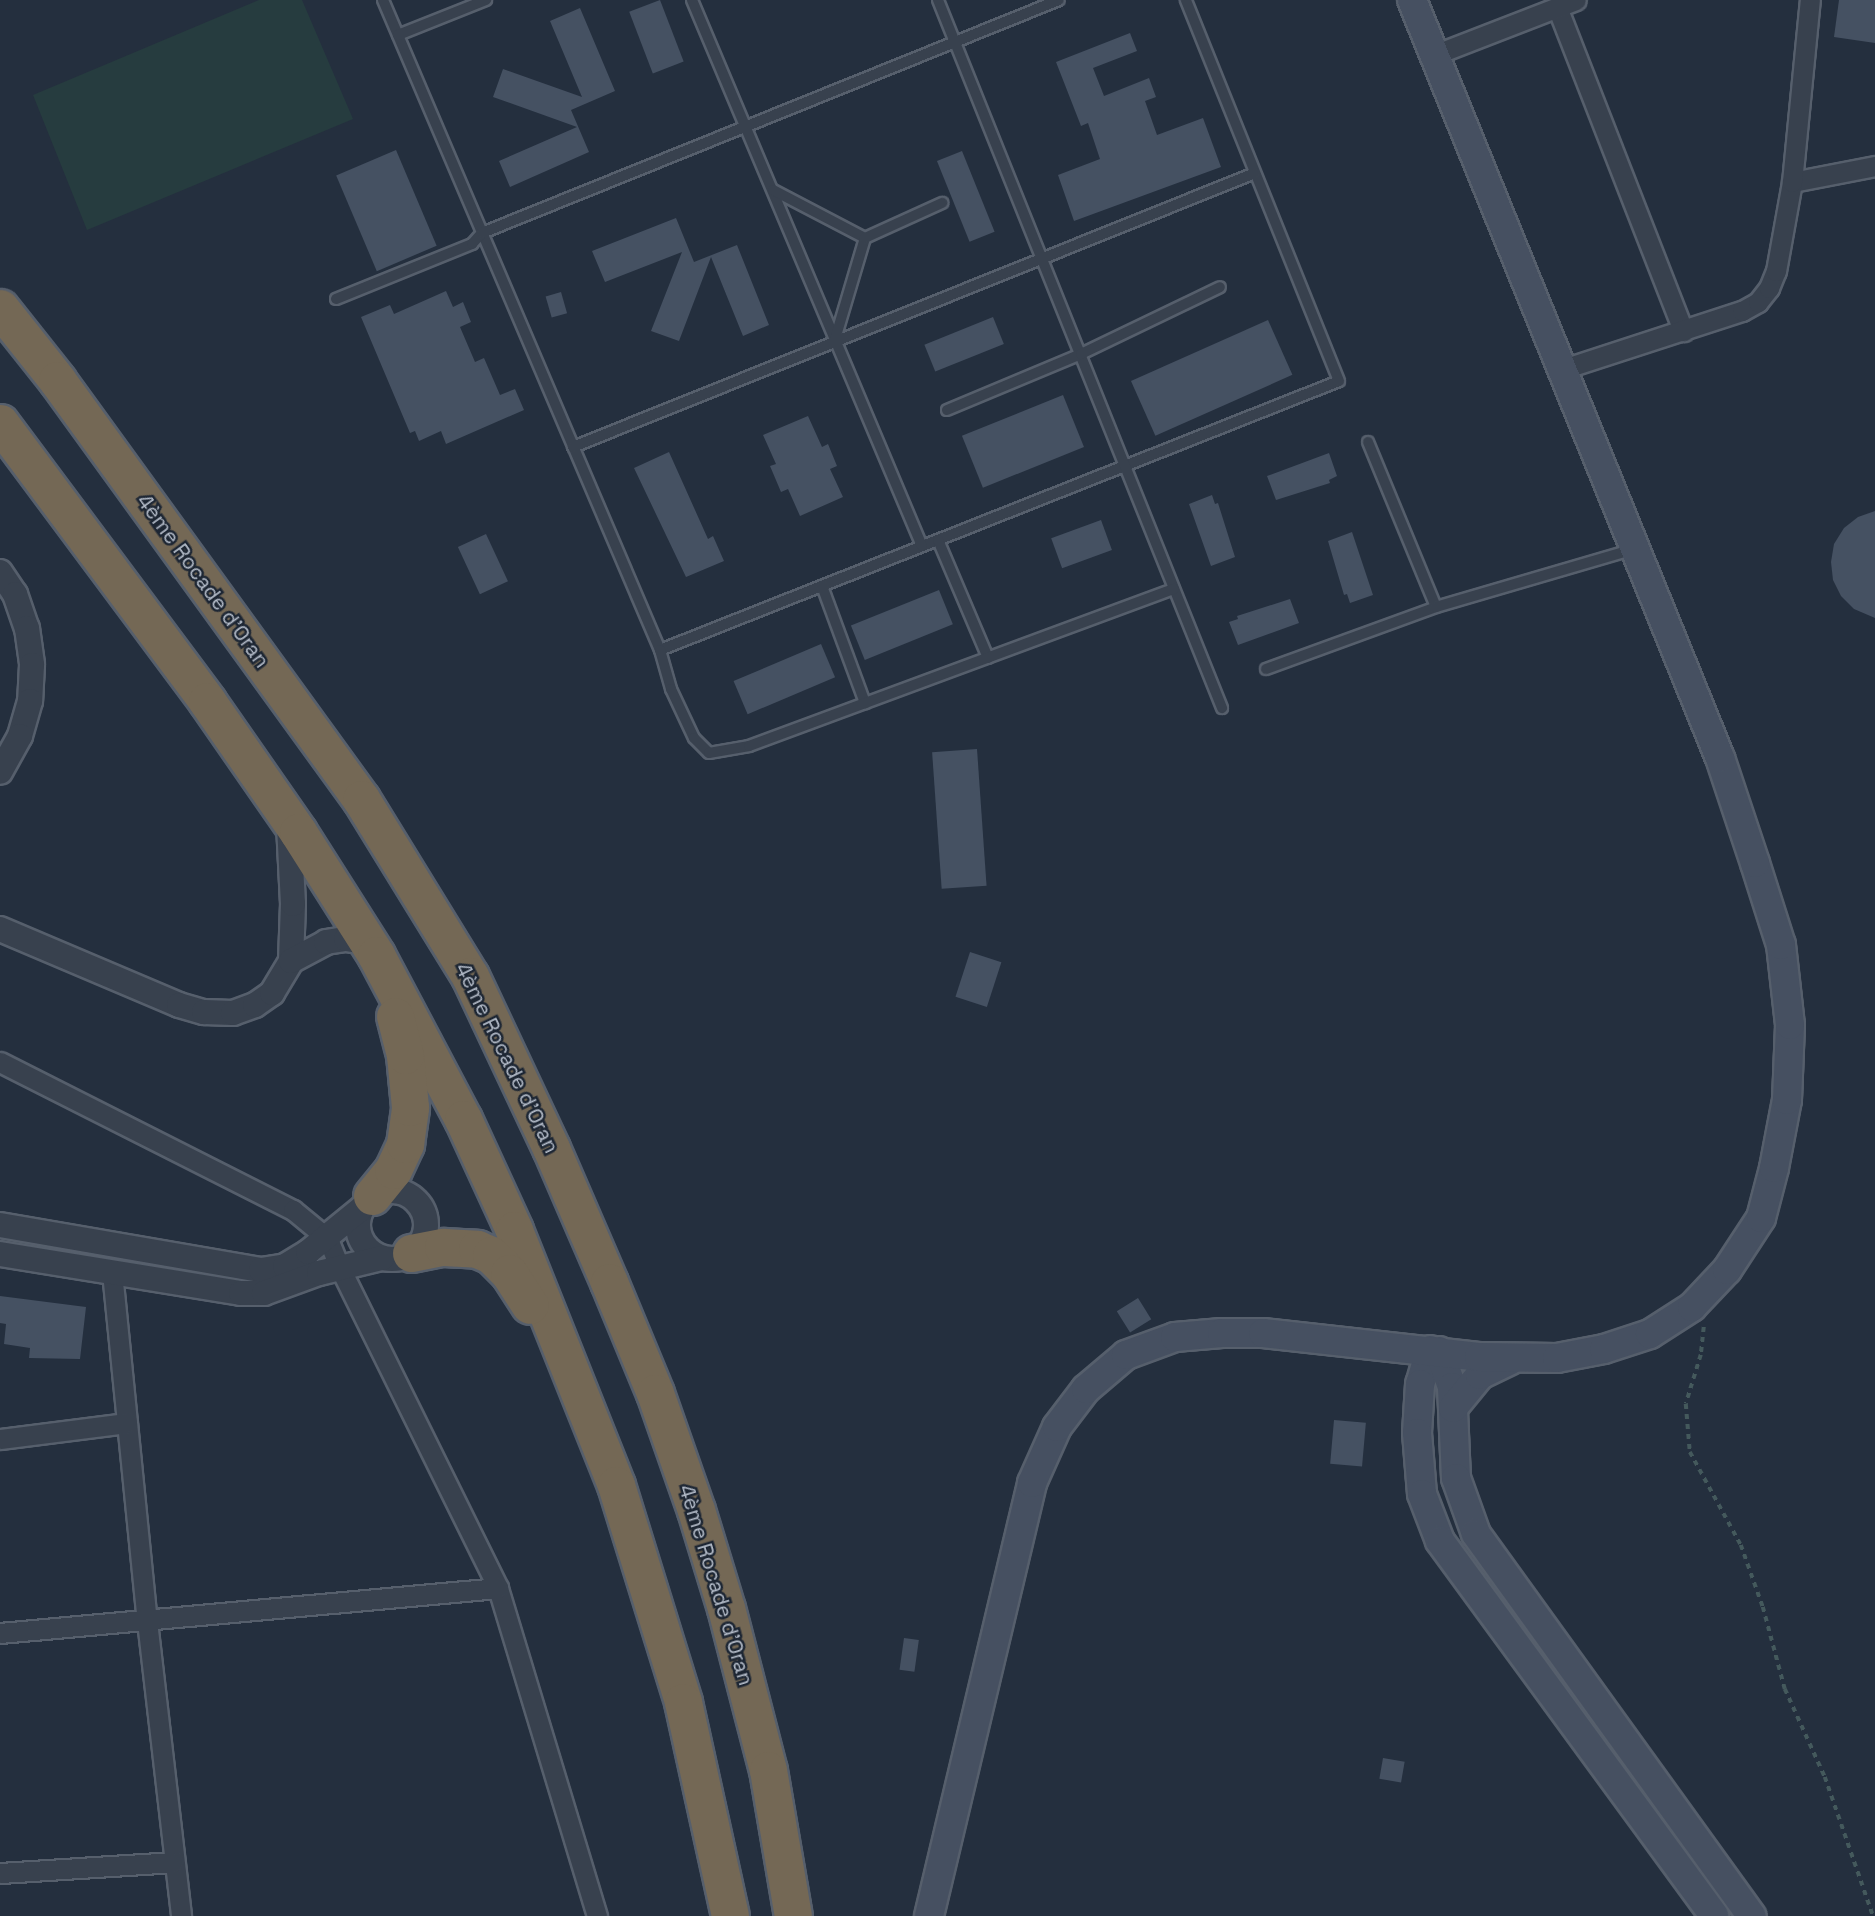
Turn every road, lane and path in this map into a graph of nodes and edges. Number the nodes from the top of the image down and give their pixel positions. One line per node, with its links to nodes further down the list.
1 (383, 0): 11 (lane)
2 (486, 0): 11 (lane)
3 (692, 0): 14 (lane)
4 (938, 0): 12 (lane)
5 (1059, 0): 12 (lane)
6 (1186, 0): 16 (lane)
7 (1412, 0): 13 (main road)
8 (1576, 0): 10 (street)
9 (1810, 0): 17 (street)
10 (1557, 7): 13 (street); 26 (street)
11 (398, 35): 20 (lane)
12 (955, 41): 14 (lane); 22 (lane)
13 (1434, 55): 29 (main road)
14 (746, 126): 18 (lane); 20 (lane)
15 (1875, 166): 17 (street)
16 (1255, 173): 22 (lane); 34 (lane)
17 (1792, 182): 26 (street)
18 (772, 189): 21 (lane); 27 (lane)
19 (942, 203): 21 (lane)
20 (482, 233): 24 (lane); 33 (lane)
21 (865, 238): 27 (lane)
22 (1042, 256): 27 (lane); 28 (lane)
23 (1220, 287): 28 (lane)
24 (336, 299)
25 (0, 308): 77 (highway, 4ème Rocade d'Oran)
26 (1683, 331): 29 (street)
27 (835, 339): 33 (lane); 36 (lane)
28 (1081, 354): 30 (lane); 34 (lane)
29 (1563, 369): 37 (main road)
30 (947, 410)
31 (0, 423): 48 (highway)
32 (1368, 442): 41 (lane)
33 (573, 447): 42 (lane)
34 (1126, 465): 35 (lane); 40 (lane)
35 (938, 540): 36 (lane); 43 (lane)
36 (922, 546): 39 (lane)
37 (1635, 549): 41 (lane); 60 (main road)
38 (0, 572): 47 (street)
39 (822, 586): 42 (lane); 45 (lane)
40 (1174, 589): 43 (lane); 46 (lane)
41 (1436, 607): 44 (lane)
42 (660, 650): 45 (lane)
43 (988, 658): 45 (lane)
44 (1266, 669)
45 (865, 704)
46 (1222, 708)
47 (0, 772)
48 (289, 819): 50 (highway); 51 (street)
49 (0, 929): 51 (street)
50 (371, 948): 51 (street); 53 (highway); 64 (highway)
51 (292, 961)
52 (0, 1062): 55 (street)
53 (367, 1202): 55 (street); 57 (street); 57 (street)
54 (0, 1225): 55 (street)
55 (328, 1239): 58 (street)
56 (0, 1254): 59 (street)
57 (397, 1256): 58 (street); 64 (highway)
58 (340, 1268): 59 (street); 69 (street)
59 (112, 1272): 67 (street)
60 (1692, 1307): 63 (main road); 81 (path)
61 (1371, 1343): 62 (main road); 65 (main road); 78 (main road)
62 (1435, 1350): 63 (main road); 65 (main road); 66 (main road)
63 (1519, 1357): 66 (main road)
64 (575, 1376): 76 (highway)
65 (1419, 1395): 79 (main road)
66 (1453, 1408): 80 (main road)
67 (127, 1423): 68 (street); 70 (street)
68 (0, 1439)
69 (498, 1588): 70 (street); 75 (street)
70 (147, 1621): 71 (street); 72 (street)
71 (0, 1633)
72 (174, 1862): 73 (street); 74 (street)
73 (0, 1873)
74 (181, 1916)
75 (597, 1916)
76 (730, 1916)
77 (793, 1916)
78 (929, 1916)
79 (1714, 1916)
80 (1752, 1916)
81 (1873, 1916)

